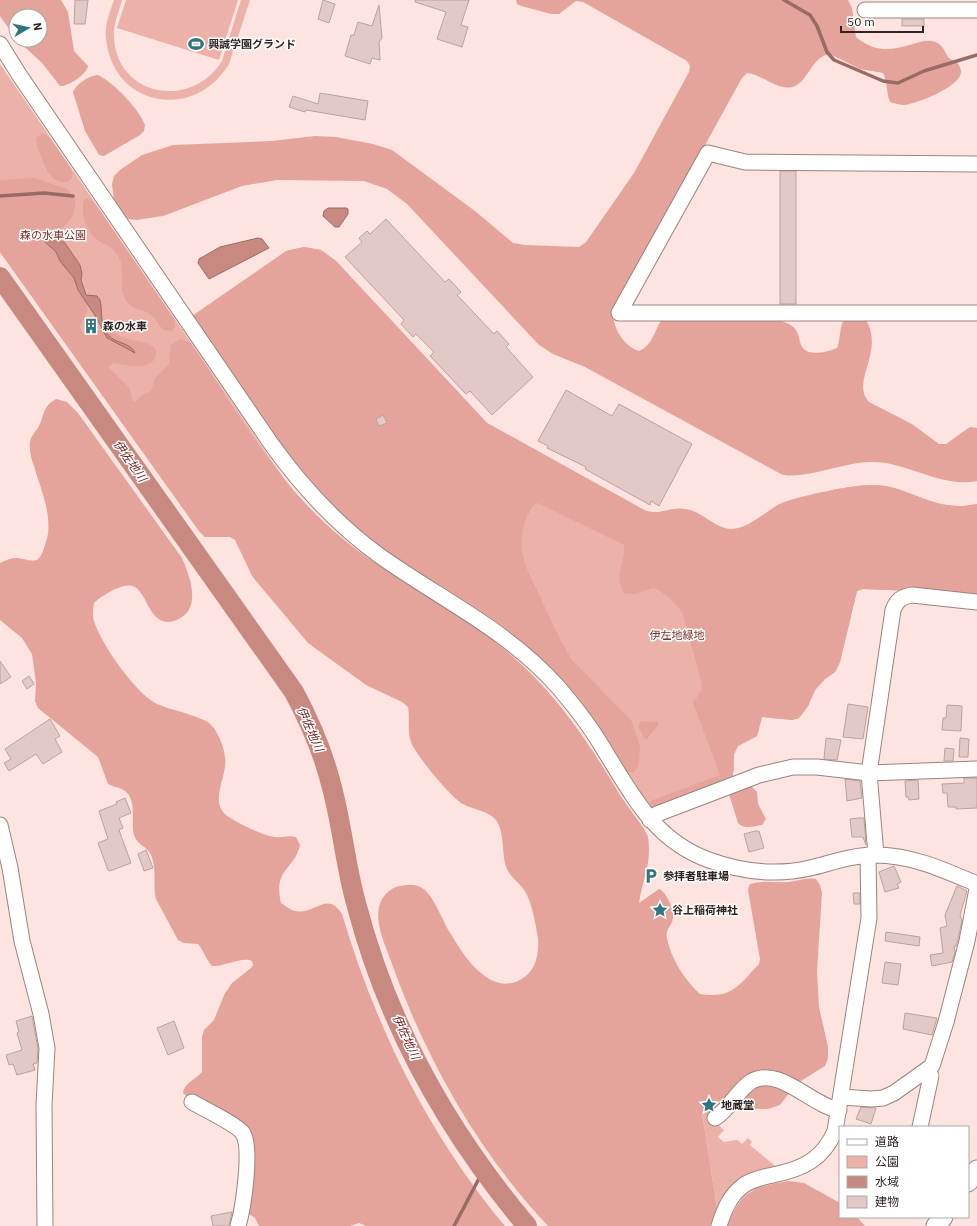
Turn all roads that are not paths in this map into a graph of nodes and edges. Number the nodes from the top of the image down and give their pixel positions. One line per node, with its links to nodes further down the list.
1 (865, 10): 2 (street)
2 (977, 10)
3 (0, 44): 9 (street)
4 (977, 164): 5 (street)
5 (977, 313)
6 (977, 602): 8 (street)
7 (977, 769): 8 (street)
8 (869, 773): 9 (street); 11 (street)
9 (650, 820): 11 (street)
10 (0, 825): 21 (street)
11 (872, 855): 12 (street); 16 (street)
12 (977, 884)
13 (977, 889): 14 (street)
14 (927, 1070): 16 (street); 18 (street)
15 (192, 1102): 22 (street)
16 (840, 1104): 17 (street); 23 (street)
17 (715, 1118)
18 (920, 1126)
19 (977, 1170): 20 (main road)
20 (969, 1181)
21 (45, 1226)
22 (238, 1226)
23 (719, 1226)

